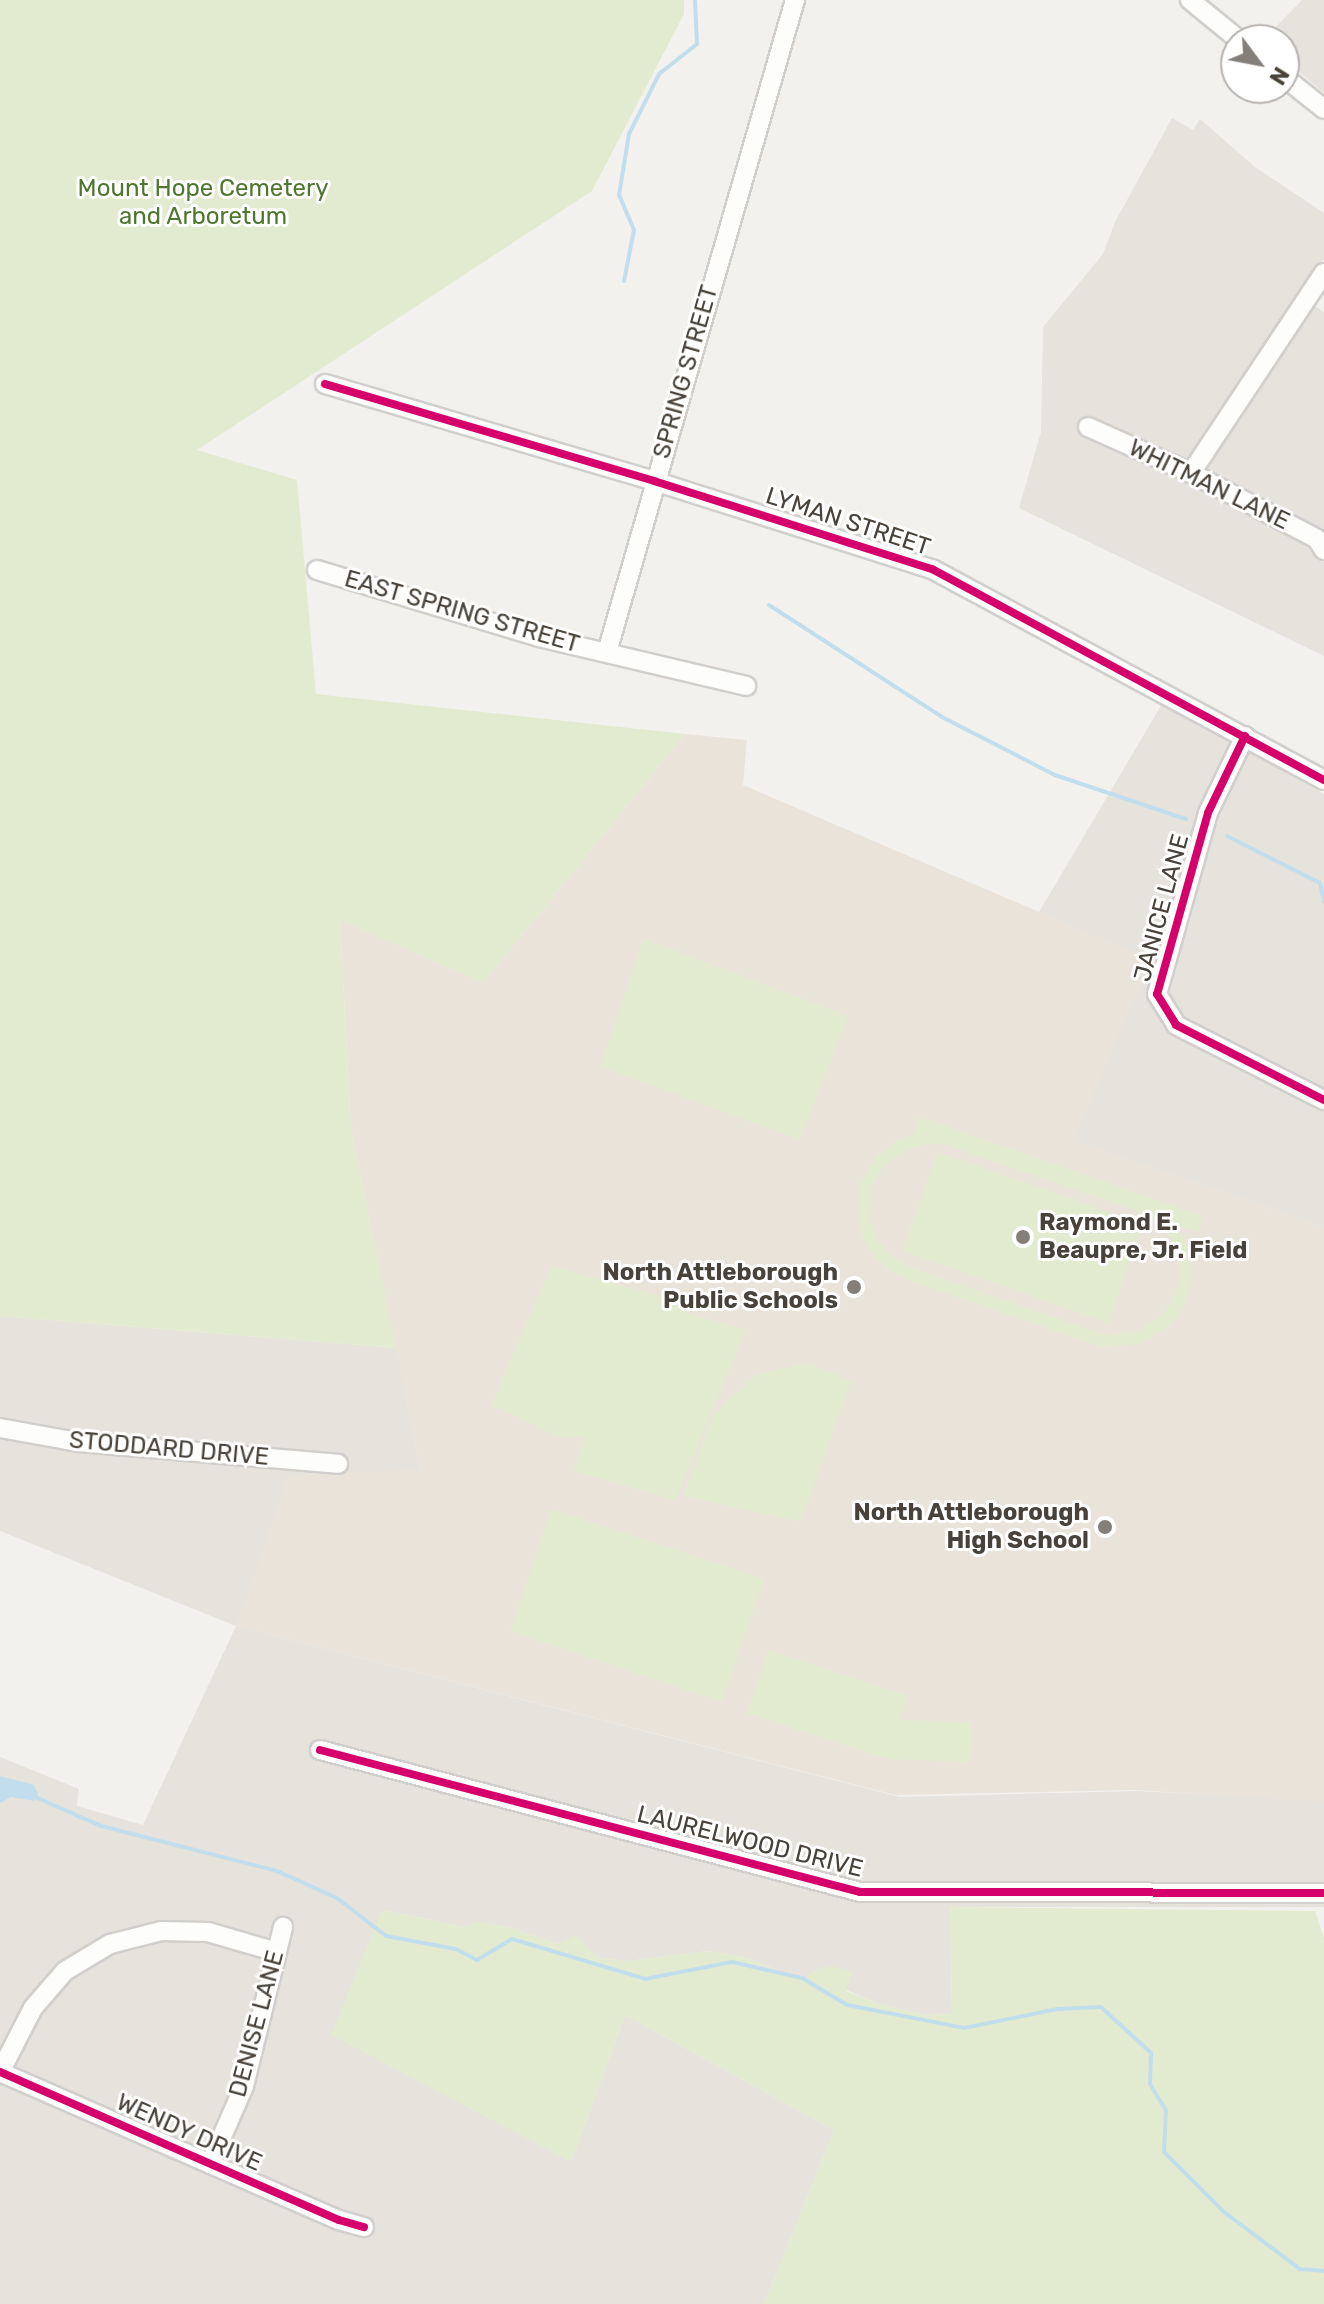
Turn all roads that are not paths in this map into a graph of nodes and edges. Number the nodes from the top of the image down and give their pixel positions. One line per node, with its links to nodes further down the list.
1 (795, 0): 10 (street, SPRING STREET)
2 (1190, 0): 3 (street)
3 (1220, 24)
4 (1300, 88): 5 (street)
5 (1322, 103)
6 (1324, 273): 9 (street)
7 (325, 384): 10 (street, LYMAN STREET)
8 (1088, 427): 9 (street, WHITMAN LANE)
9 (1191, 473): 11 (street, WHITMAN LANE)
10 (654, 481): 13 (street, SPRING STREET); 15 (street, LYMAN STREET)
11 (1324, 550)
12 (317, 570): 13 (street, EAST SPRING STREET)
13 (607, 652): 14 (street)
14 (746, 686)
15 (1245, 736): 16 (street, LYMAN STREET); 17 (street, JANICE LANE)
16 (1324, 780)
17 (1324, 1100)
18 (0, 1428): 19 (street, STODDARD DRIVE)
19 (338, 1464)
20 (320, 1750): 21 (street, LAURELWOOD DRIVE)
21 (1324, 1893)
22 (283, 1927): 23 (street, DENISE LANE)
23 (277, 1952): 24 (street); 25 (street, DENISE LANE)
24 (0, 2072): 25 (street, WENDY DRIVE)
25 (210, 2164): 26 (street, WENDY DRIVE)
26 (364, 2227)

